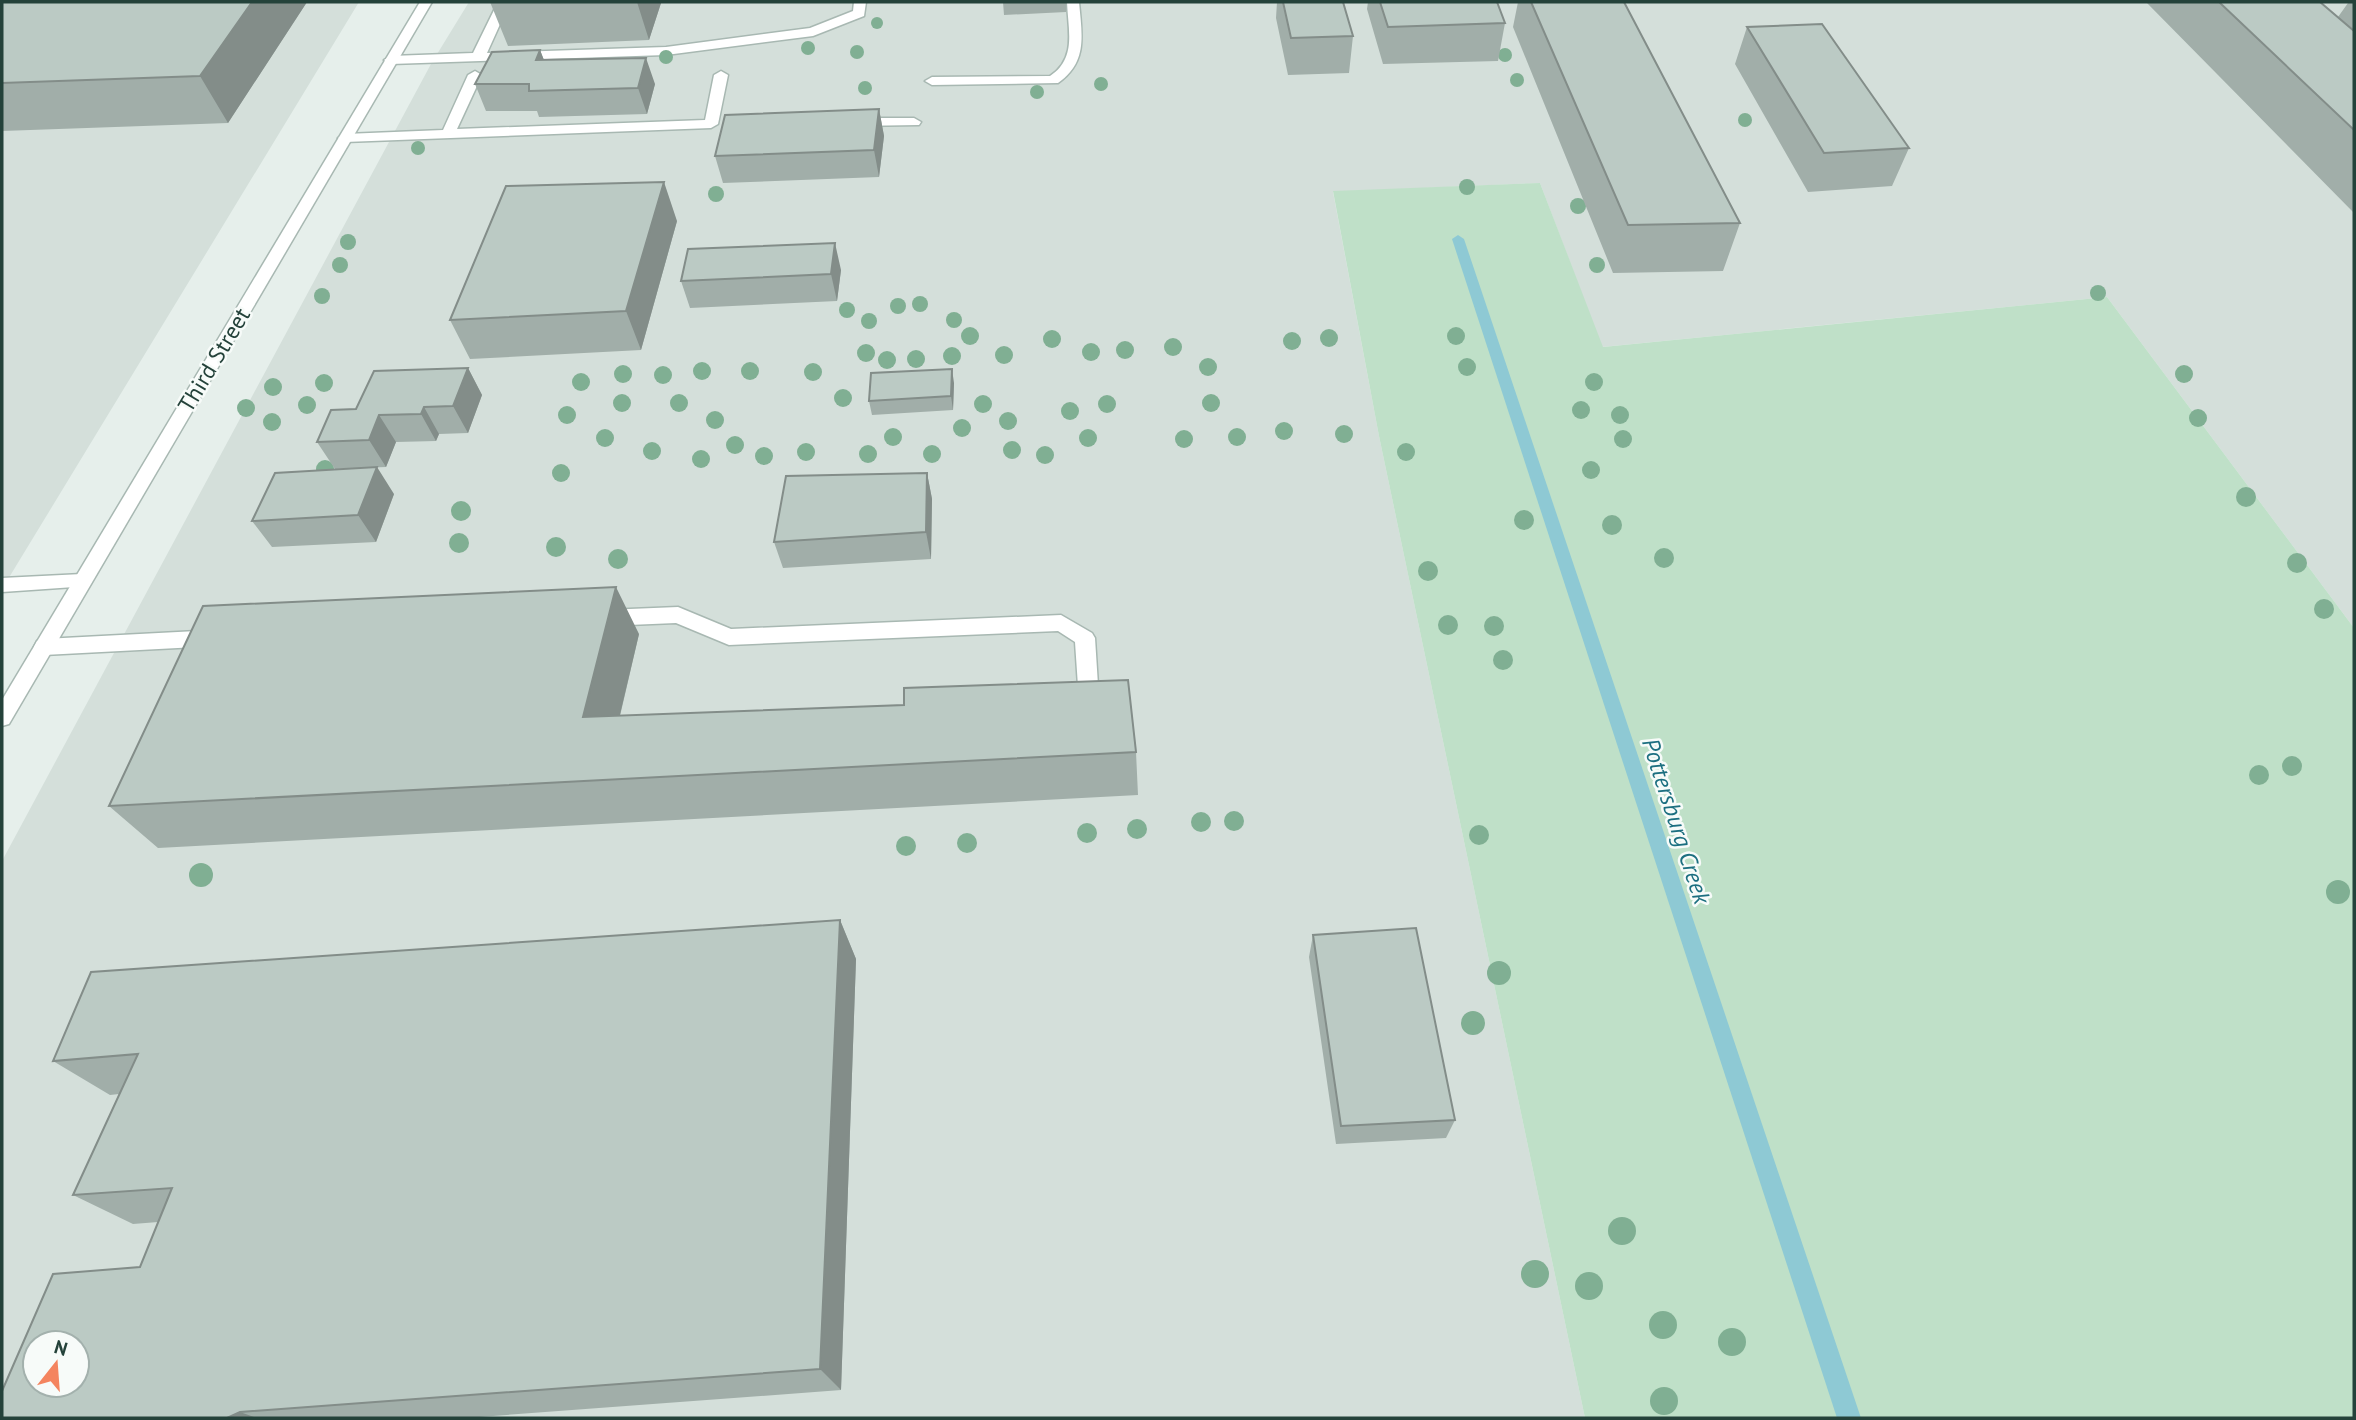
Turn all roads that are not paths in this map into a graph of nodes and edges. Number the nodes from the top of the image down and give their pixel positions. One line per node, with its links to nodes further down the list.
1 (426, 2): 6 (street, Third Street)
2 (505, 2): 5 (street)
3 (860, 2): 5 (street)
4 (1073, 2): 9 (street)
5 (478, 59): 6 (street)
6 (391, 60): 13 (street, Third Street)
7 (475, 75): 12 (street)
8 (721, 75): 12 (street)
9 (932, 81)
10 (833, 122): 11 (street)
11 (914, 122)
12 (448, 134): 13 (street)
13 (345, 138): 14 (street, Third Street)
14 (82, 581): 15 (street); 18 (street, Third Street)
15 (2, 585)
16 (582, 620): 19 (street)
17 (237, 637): 18 (street)
18 (44, 647): 20 (street, Third Street)
19 (1089, 701)
20 (2, 718)

